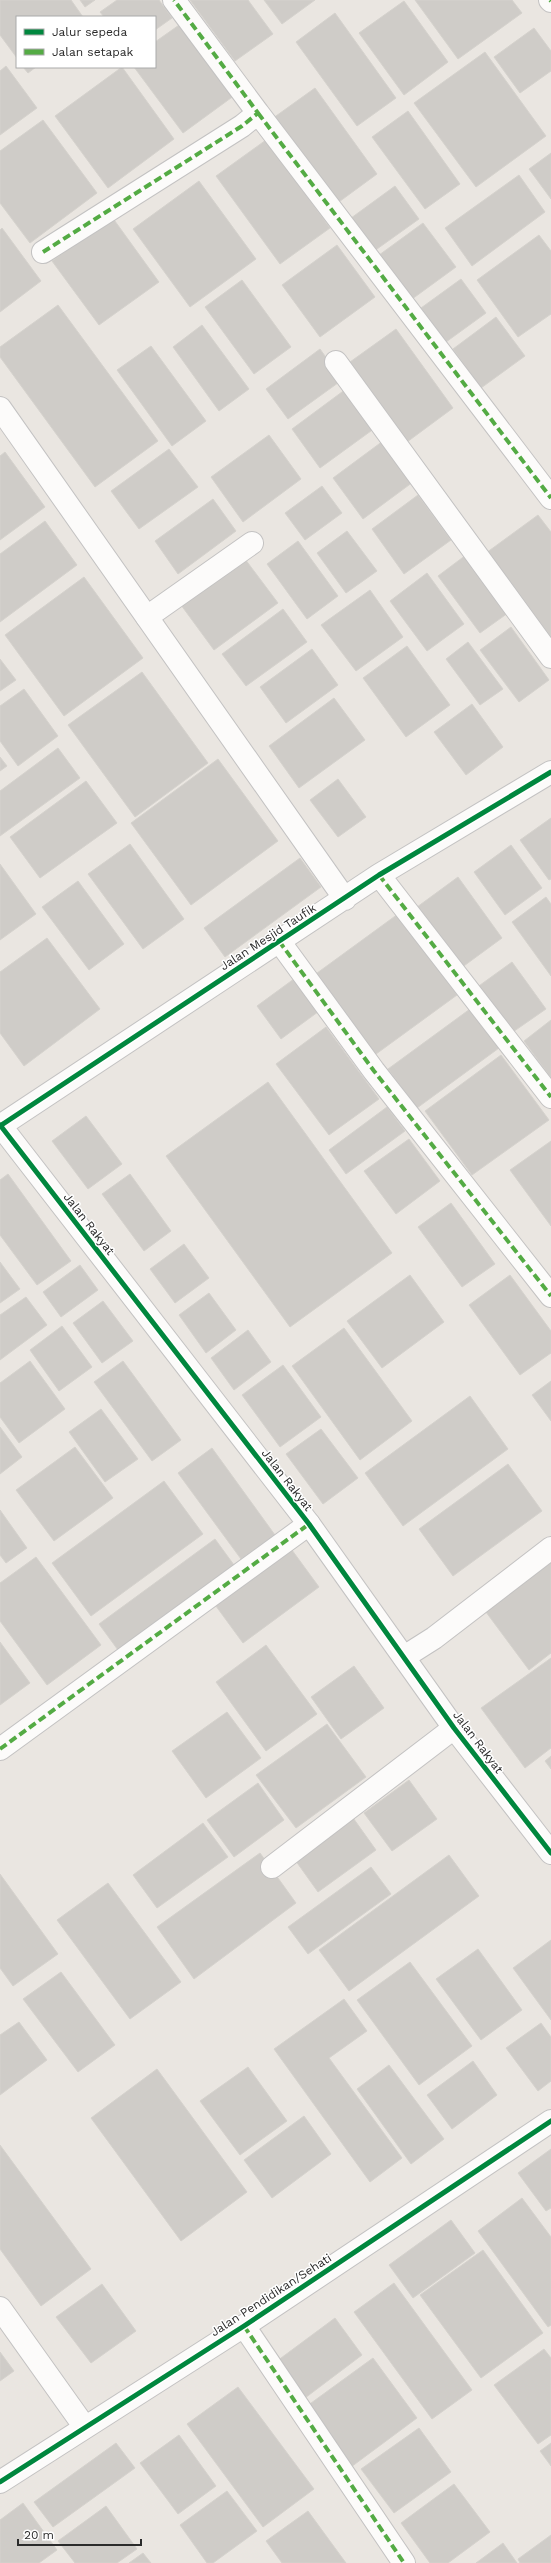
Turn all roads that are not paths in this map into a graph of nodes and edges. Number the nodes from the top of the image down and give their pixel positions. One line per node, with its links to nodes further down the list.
1 (174, 0): 2 (street)
2 (258, 114): 3 (street); 6 (street)
3 (43, 252)
4 (336, 362): 9 (street)
5 (0, 408): 8 (street)
6 (551, 498)
7 (252, 543): 8 (street)
8 (147, 617): 12 (street)
9 (551, 657)
10 (551, 772): 11 (street, Jalan Mesjid Taufik)
11 (379, 875): 12 (street, Jalan Mesjid Taufik); 14 (street)
12 (345, 899): 13 (street, Jalan Mesjid Taufik)
13 (279, 941): 15 (street, Jalan Mesjid Taufik); 16 (street)
14 (551, 1097)
15 (0, 1125): 17 (street, Jalan Rakyat)
16 (551, 1296)
17 (309, 1524): 19 (street, Jalan Rakyat); 21 (street)
18 (551, 1548): 19 (street)
19 (404, 1657): 20 (street, Jalan Rakyat)
20 (454, 1728): 22 (street, Jalan Rakyat); 23 (street)
21 (0, 1750)
22 (551, 1853)
23 (272, 1867)
24 (551, 2121): 26 (street, Jalan Pendidikan/Sehati)
25 (0, 2308): 27 (street)
26 (244, 2326): 27 (street, Jalan Pendidikan/Sehati); 29 (street)
27 (84, 2426): 28 (street, Jalan Pendidikan/Sehati)
28 (0, 2482)
29 (404, 2563)

